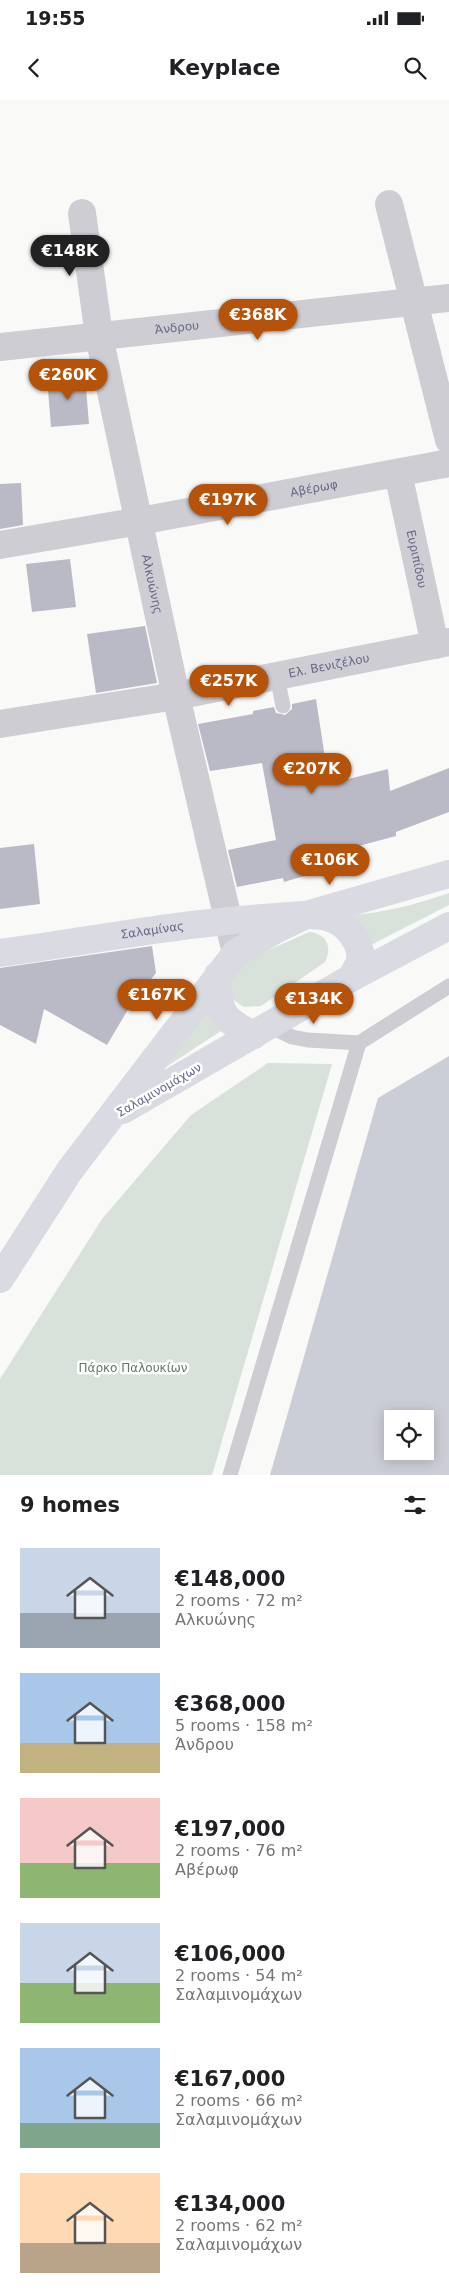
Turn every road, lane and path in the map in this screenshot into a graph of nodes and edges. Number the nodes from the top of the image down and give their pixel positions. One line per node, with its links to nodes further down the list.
1 (389, 204): 4 (street)
2 (82, 212): 5 (street, Αλκυώνης)
3 (449, 298): 4 (street, Άνδρου)
4 (413, 303): 5 (street, Άνδρου); 7 (street)
5 (99, 336): 6 (street, Άνδρου); 10 (street, Αλκυώνης)
6 (0, 347)
7 (449, 440)
8 (449, 463): 9 (street, Αβέρωφ)
9 (398, 473): 10 (street, Αβέρωφ); 12 (street, Ευριπίδου)
10 (140, 521): 11 (street, Αβέρωφ); 14 (street, Αλκυώνης)
11 (0, 545)
12 (444, 649): 13 (street, Ελ. Βενιζέλου)
13 (277, 676): 14 (street, Ελ. Βενιζέλου); 15 (lane)
14 (176, 696): 16 (street, Ελ. Βενιζέλου); 19 (street, Αλκυώνης)
15 (283, 706)
16 (0, 724)
17 (449, 874): 18 (main road)
18 (306, 915): 19 (main road, Σαλαμίνας); 22 (main road); 24 (main road)
19 (228, 920): 21 (main road, Σαλαμίνας); 22 (street, Αλκυώνης)
20 (449, 926): 24 (main road, Σαλαμινομάχων)
21 (0, 953)
22 (236, 953): 23 (main road)
23 (218, 975): 26 (main road); 28 (main road)
24 (351, 978): 26 (main road, Σαλαμινομάχων)
25 (449, 986): 27 (lane)
26 (262, 1031): 27 (lane); 28 (main road, Σαλαμινομάχων)
27 (358, 1043): 30 (lane)
28 (113, 1115): 29 (main road, Σαλαμινομάχων)
29 (0, 1279)
30 (230, 1475)

